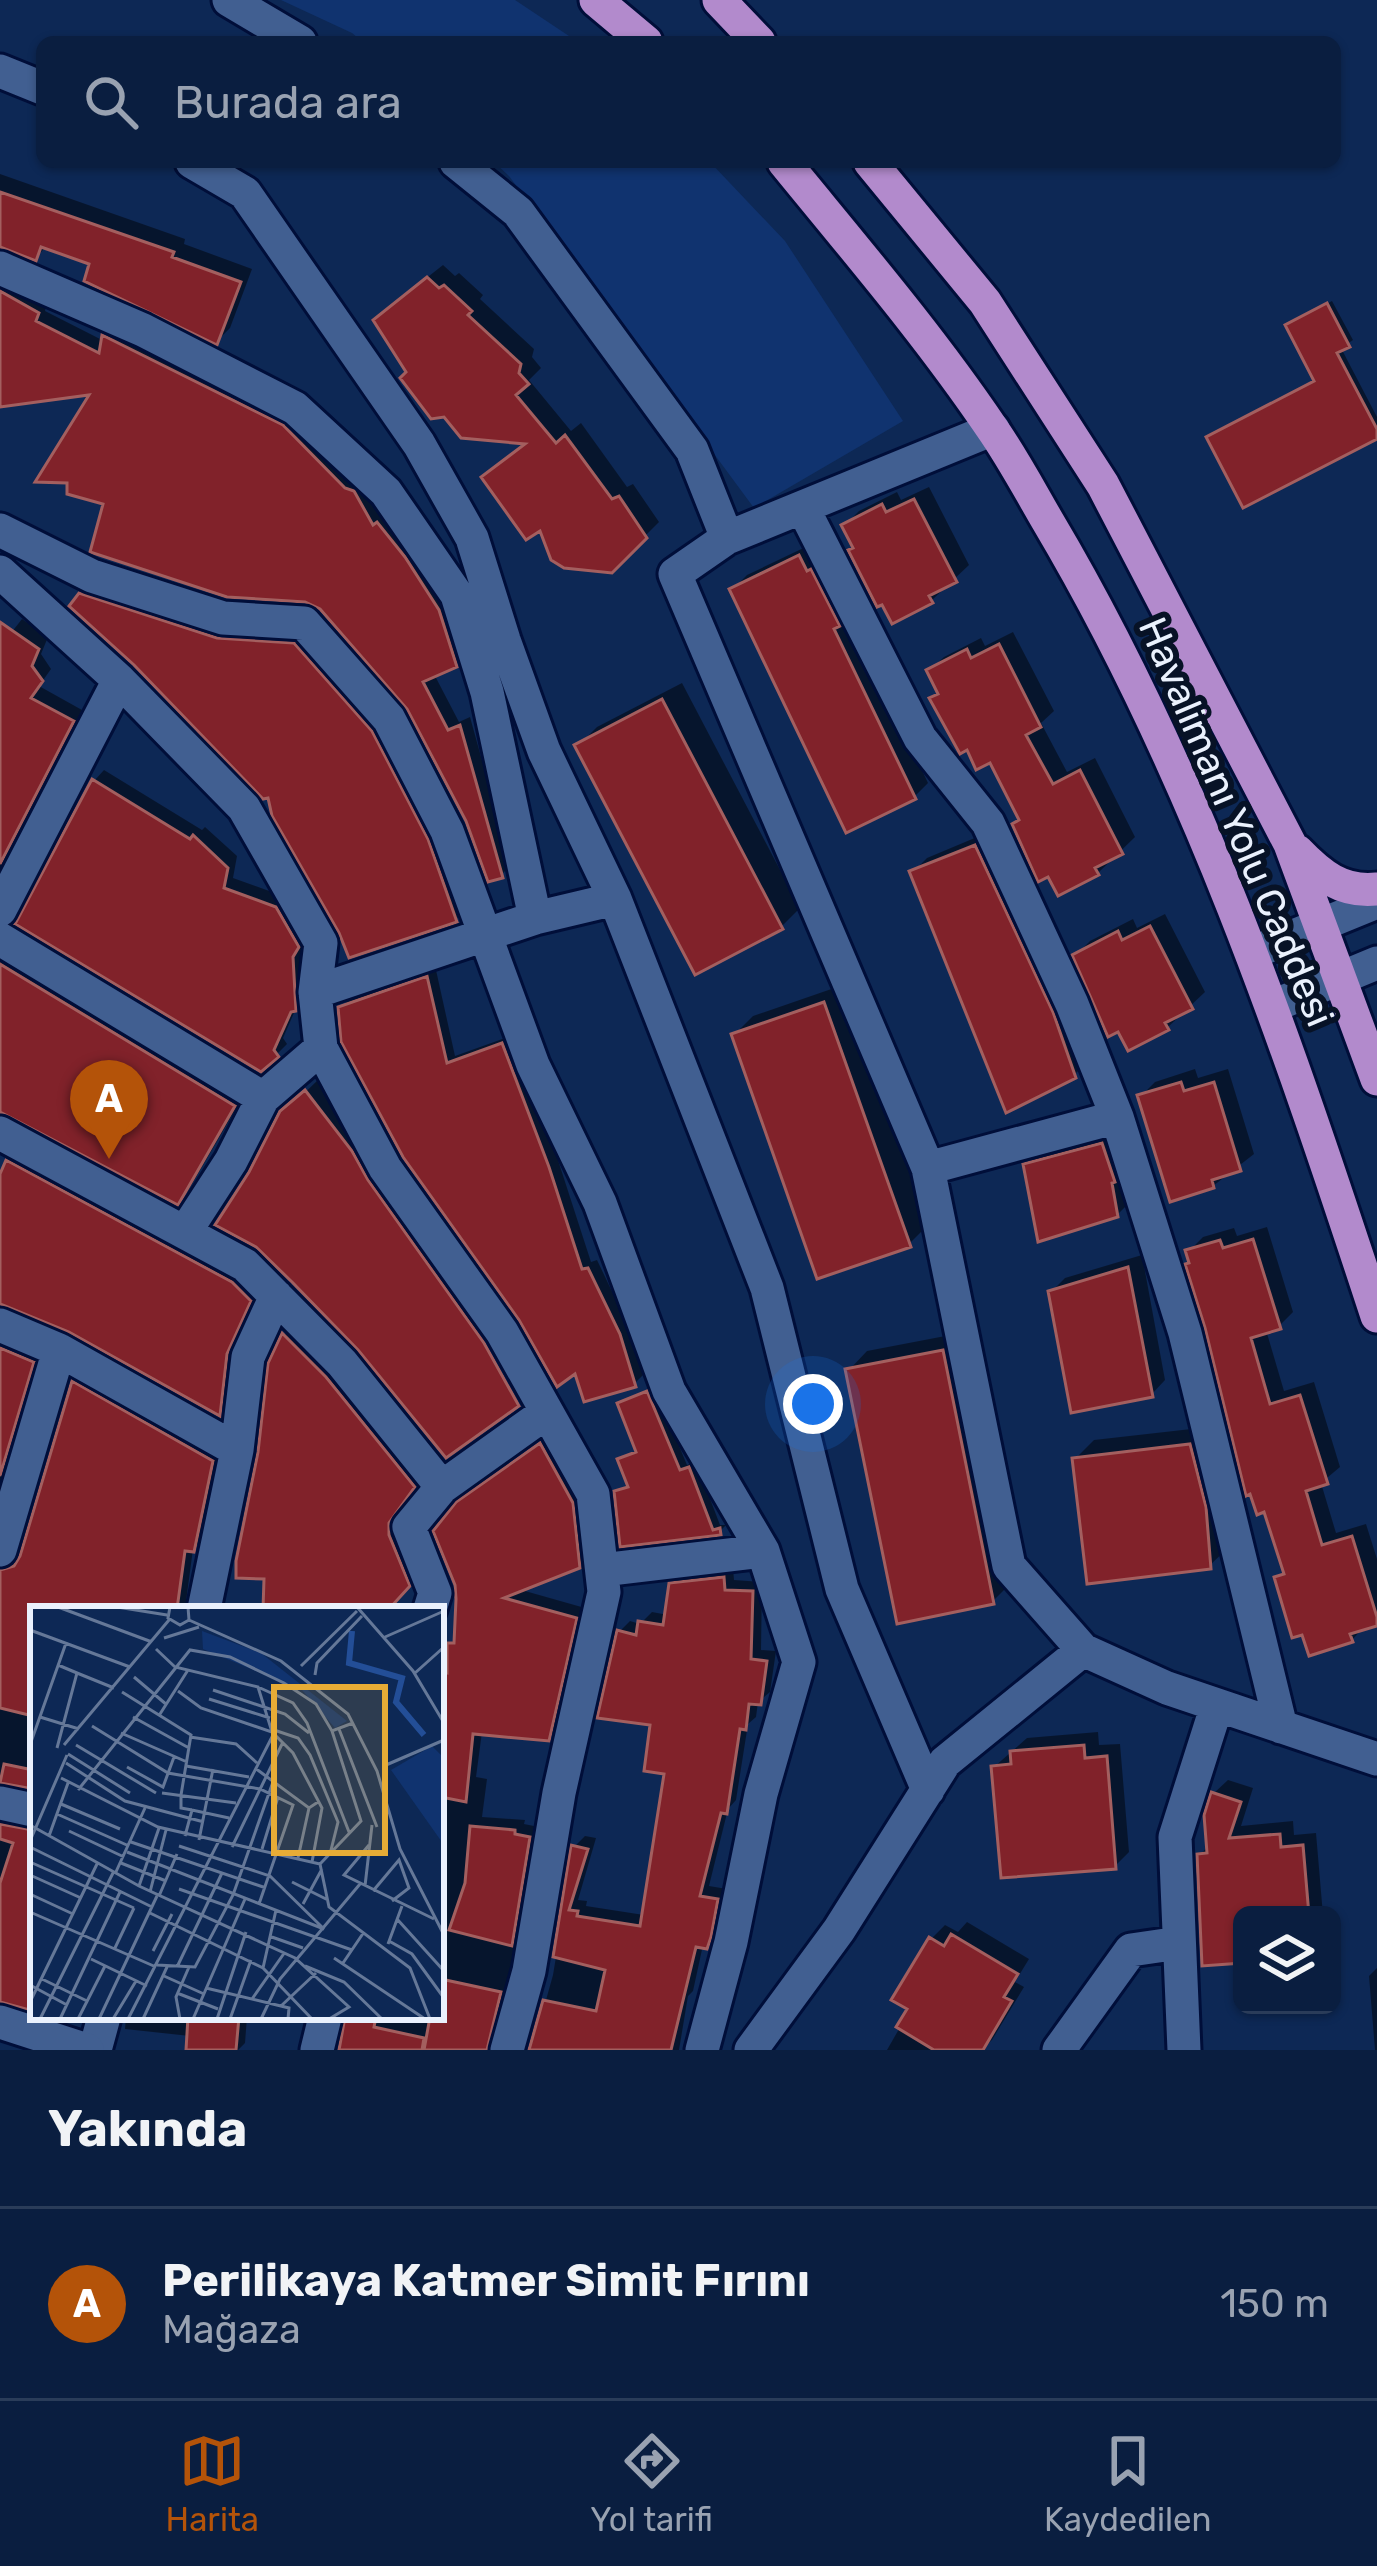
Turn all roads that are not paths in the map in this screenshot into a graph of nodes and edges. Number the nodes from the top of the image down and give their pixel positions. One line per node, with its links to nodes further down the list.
1 (229, 0): 4 (street)
2 (596, 0): 5 (highway)
3 (718, 0): 6 (highway)
4 (290, 36)
5 (639, 36)
6 (753, 36)
7 (0, 71): 8 (street)
8 (36, 86)
9 (202, 168): 15 (street)
10 (463, 168): 19 (street)
11 (789, 168): 14 (highway, Havalimanı Yolu Caddesi)
12 (874, 168): 22 (highway, Havalimanı Yolu Caddesi)
13 (0, 268): 16 (street)
14 (993, 429): 17 (street); 31 (highway, Havalimanı Yolu Caddesi)
15 (419, 444): 16 (street); 24 (street)
16 (377, 483): 27 (street)
17 (803, 508): 19 (street); 39 (street)
18 (0, 530): 29 (street)
19 (727, 538): 41 (street)
20 (0, 572): 21 (street)
21 (119, 680): 26 (street); 34 (street)
22 (1290, 844): 23 (highway); 28 (highway, Havalimanı Yolu Caddesi)
23 (1377, 889)
24 (615, 899): 27 (street); 59 (street)
25 (1377, 902): 28 (street)
26 (0, 910)
27 (536, 918): 29 (street)
28 (1319, 926): 31 (street); 33 (highway, Havalimanı Yolu Caddesi)
29 (488, 934): 34 (street); 51 (street)
30 (0, 939): 38 (street)
31 (1252, 953): 35 (highway, Havalimanı Yolu Caddesi)
32 (1377, 963): 33 (street)
33 (1339, 980): 35 (street); 37 (highway, Havalimanı Yolu Caddesi)
34 (315, 992): 36 (street)
35 (1273, 1006): 44 (highway, Havalimanı Yolu Caddesi)
36 (321, 1048): 38 (street); 47 (street)
37 (1376, 1068)
38 (263, 1098): 42 (street)
39 (1117, 1117): 41 (street); 57 (street)
40 (2, 1142): 42 (street)
41 (928, 1168): 55 (street)
42 (185, 1232): 43 (street)
43 (276, 1296): 48 (street); 49 (street)
44 (1377, 1316)
45 (0, 1325): 46 (street)
46 (58, 1350): 48 (street); 50 (street)
47 (547, 1412): 49 (street); 52 (street)
48 (237, 1450): 53 (street)
49 (442, 1487): 54 (street)
50 (0, 1550)
51 (763, 1550): 52 (street); 69 (street)
52 (602, 1570): 68 (street)
53 (205, 1606)
54 (431, 1606)
55 (1083, 1650): 56 (street); 59 (street)
56 (1217, 1706): 57 (street); 62 (street)
57 (1281, 1727): 58 (street)
58 (1377, 1759)
59 (928, 1790): 70 (street)
60 (0, 1803): 61 (street)
61 (30, 1809)
62 (1180, 1943): 71 (street); 72 (street)
63 (103, 2020): 66 (street)
64 (324, 2020): 67 (street)
65 (0, 2022): 66 (street)
66 (91, 2050)
67 (317, 2050)
68 (507, 2050)
69 (702, 2050)
70 (751, 2050)
71 (1059, 2050)
72 (1184, 2050)

